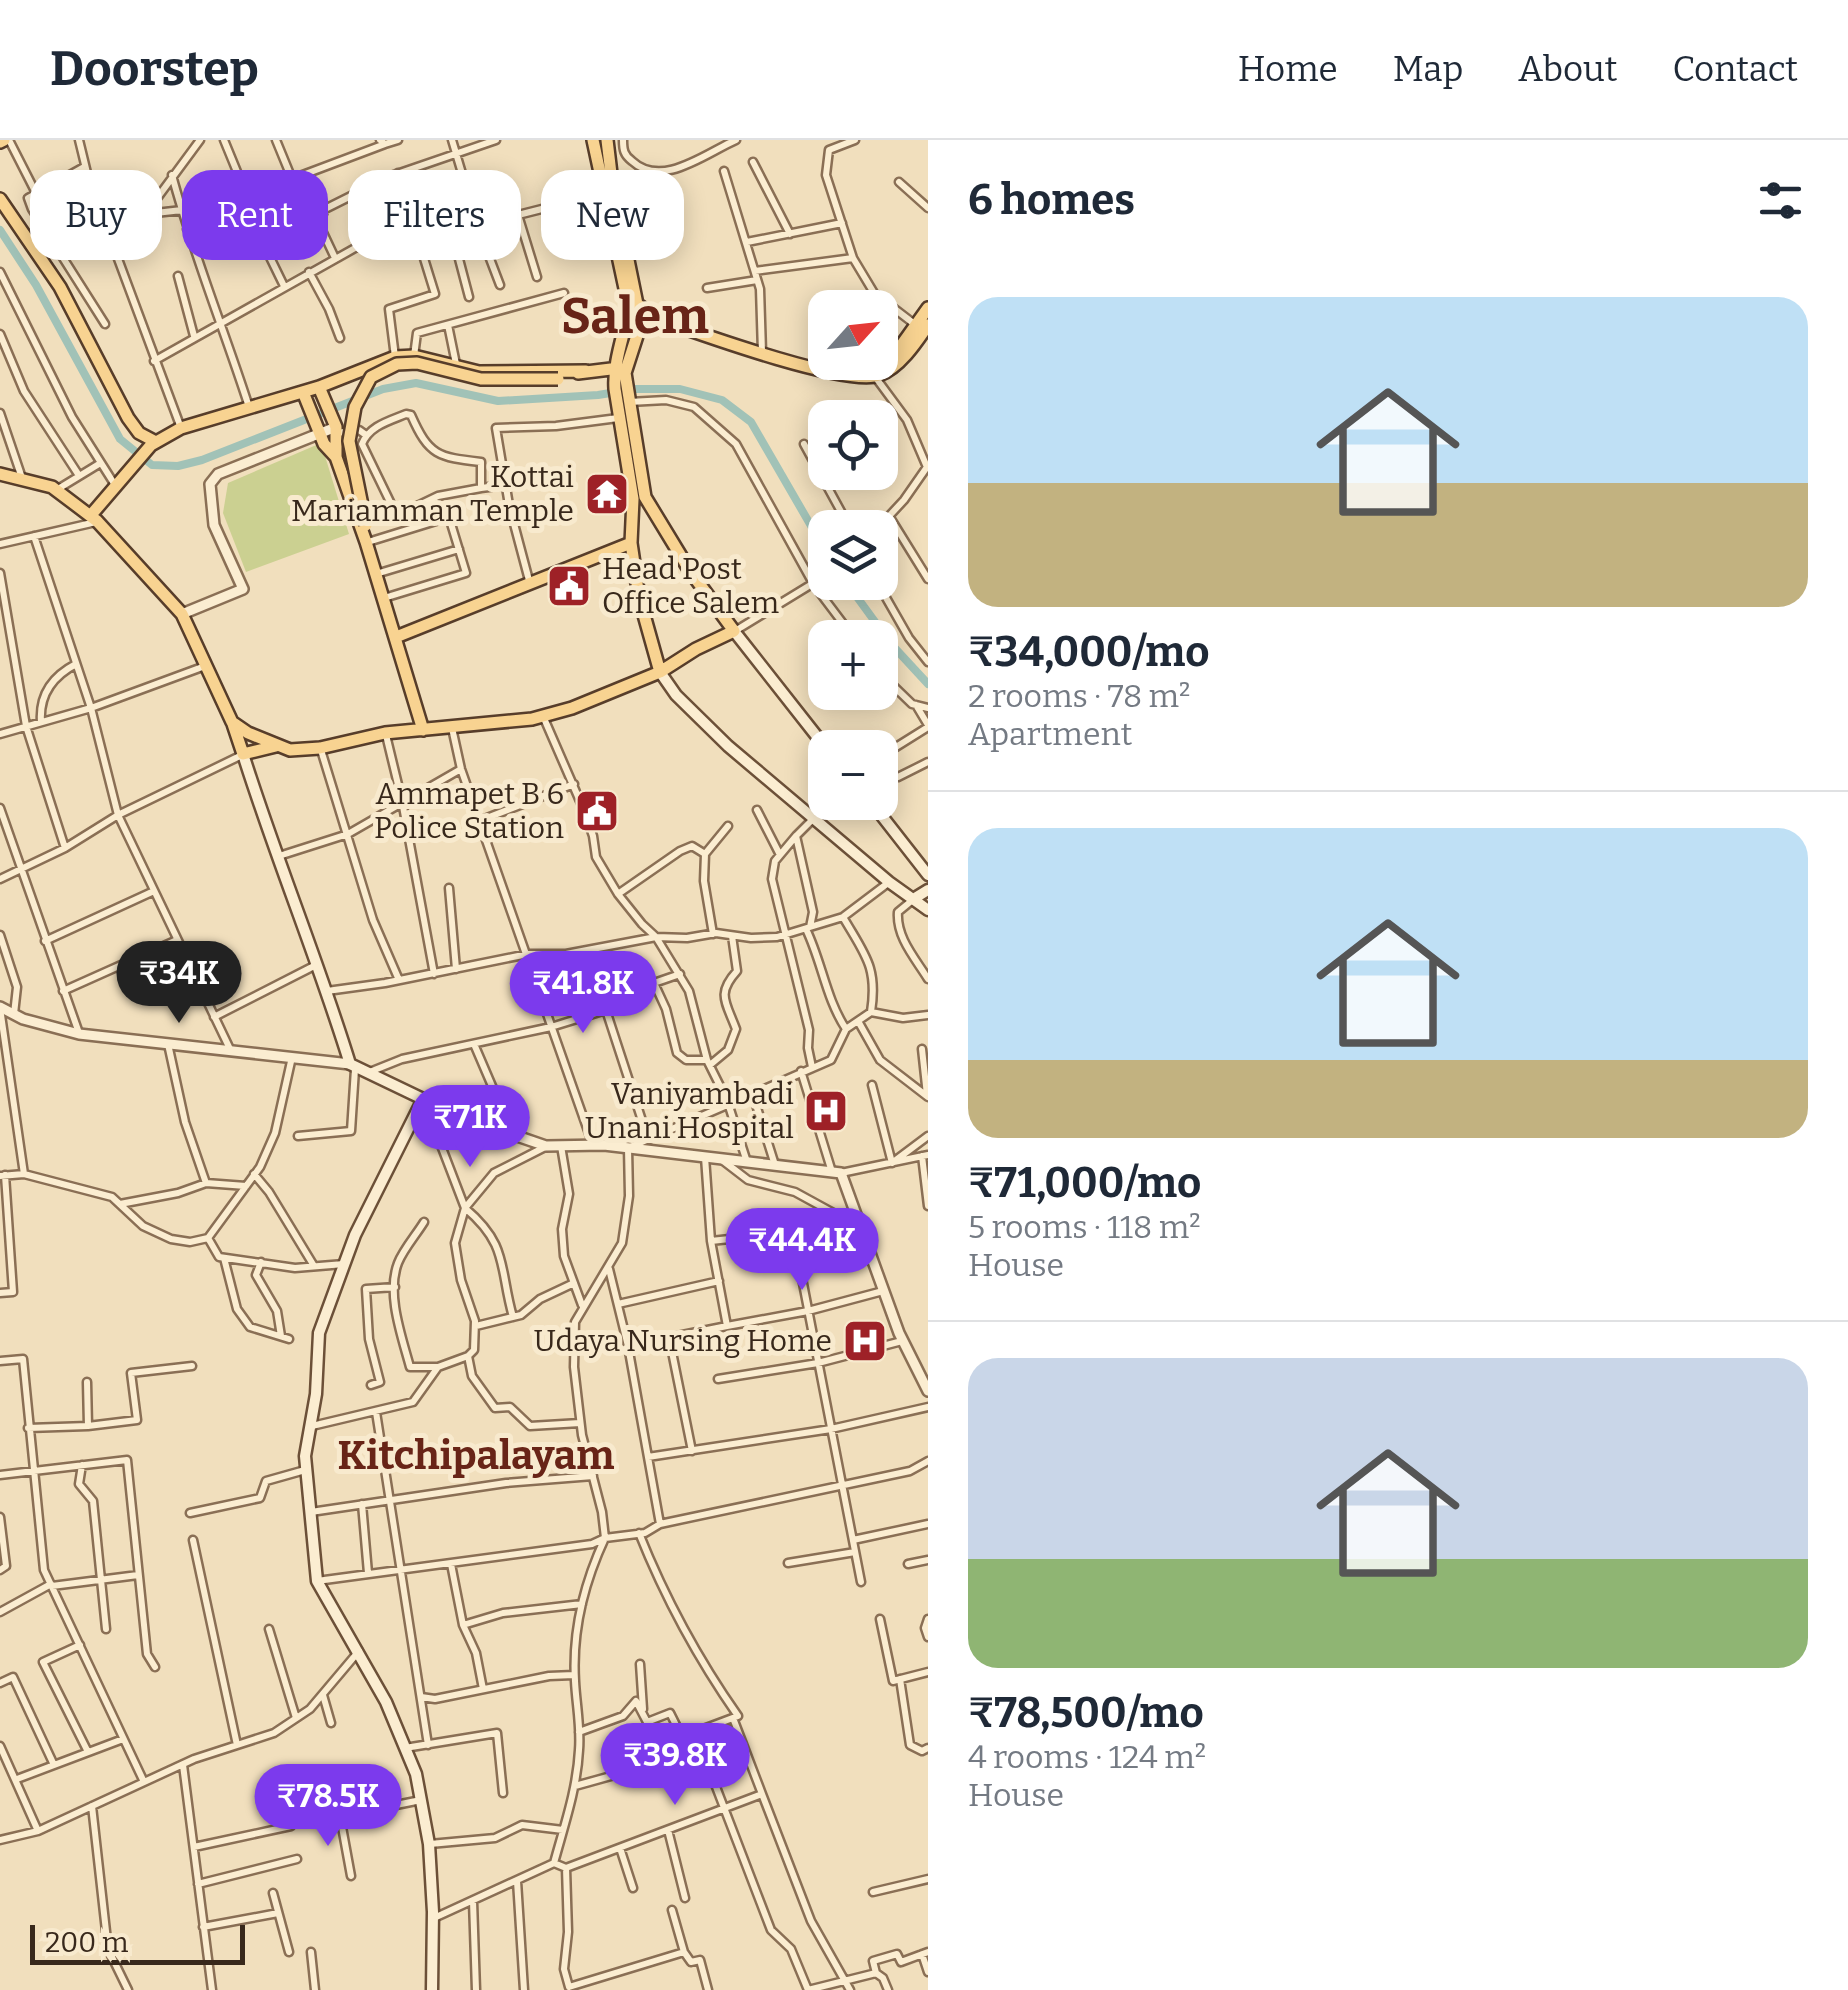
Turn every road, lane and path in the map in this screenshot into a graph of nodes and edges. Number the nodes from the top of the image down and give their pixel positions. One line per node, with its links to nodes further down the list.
1 (78, 140): 17 (street)
2 (200, 140): 27 (street)
3 (224, 140): 20 (street)
4 (276, 140): 21 (street)
5 (398, 140): 14 (street)
6 (452, 140): 15 (street)
7 (496, 140): 15 (street)
8 (594, 140): 25 (main road)
9 (607, 140): 62 (main road)
10 (623, 140): 11 (street)
11 (736, 140)
12 (855, 140): 36 (street)
13 (4, 141): 29 (street)
14 (382, 142): 22 (street)
15 (456, 152): 23 (street); 24 (street)
16 (753, 162): 38 (street)
17 (84, 167): 18 (street); 19 (street)
18 (78, 170)
19 (85, 170)
20 (235, 170)
21 (288, 170)
22 (314, 170)
23 (406, 170)
24 (461, 170)
25 (601, 170)
26 (724, 170): 39 (street)
27 (172, 175): 30 (street); 34 (street)
28 (899, 182): 33 (street)
29 (30, 183)
30 (162, 190)
31 (348, 198): 41 (street)
32 (0, 199): 90 (main road)
33 (928, 208)
34 (182, 210): 35 (street)
35 (162, 213)
36 (842, 223): 38 (street); 42 (street)
37 (521, 225): 55 (street)
38 (790, 234): 39 (street)
39 (747, 242): 54 (street)
40 (348, 251): 41 (street)
41 (335, 258): 52 (street)
42 (853, 258): 54 (street); 66 (street)
43 (64, 260): 64 (street)
44 (119, 260): 75 (street)
45 (199, 260): 63 (street)
46 (272, 260): 57 (street)
47 (425, 260): 74 (street)
48 (459, 260): 60 (street)
49 (490, 260): 56 (street)
50 (623, 260): 62 (main road)
51 (0, 272): 93 (street)
52 (309, 272): 57 (street); 69 (street)
53 (178, 276): 68 (street)
54 (756, 276): 58 (street); 71 (street)
55 (537, 277)
56 (500, 285)
57 (284, 286): 63 (street)
58 (707, 288)
59 (564, 292): 65 (street)
60 (469, 297)
61 (928, 308): 66 (main road)
62 (636, 312): 71 (main road); 78 (main road)
63 (221, 320): 68 (street); 83 (street)
64 (105, 324)
65 (448, 325): 73 (street); 77 (street)
66 (923, 327): 72 (main road)
67 (0, 334): 70 (street)
68 (194, 336): 75 (street)
69 (340, 338)
70 (2, 344): 96 (street)
71 (762, 352): 76 (main road)
72 (898, 352)
73 (414, 356): 74 (main road); 77 (main road)
74 (396, 358): 81 (main road)
75 (154, 360): 87 (street)
76 (808, 365)
77 (457, 366): 79 (main road)
78 (622, 369): 79 (main road); 84 (main road)
79 (557, 374): 106 (main road, bridge)
80 (875, 380): 94 (street)
81 (320, 388): 82 (main road); 86 (main road)
82 (304, 395): 83 (main road); 88 (main road)
83 (249, 407): 87 (main road)
84 (623, 411): 99 (street); 102 (main road); 115 (street)
85 (0, 413): 97 (street)
86 (335, 427): 88 (street); 89 (street); 92 (main road)
87 (180, 428): 90 (main road)
88 (319, 432): 92 (main road); 122 (street)
89 (366, 434): 100 (street); 100 (street)
90 (154, 444): 98 (main road)
91 (804, 444): 103 (street)
92 (336, 456): 109 (main road)
93 (100, 464): 96 (street); 98 (street)
94 (928, 468): 104 (street)
95 (0, 474): 97 (main road)
96 (78, 474): 101 (street)
97 (23, 480): 101 (main road)
98 (119, 480): 105 (main road)
99 (505, 485): 100 (street); 117 (street)
100 (480, 488)
101 (56, 491): 105 (main road)
102 (639, 498): 110 (main road); 124 (main road)
103 (840, 510)
104 (894, 510)
105 (94, 518): 108 (street); 122 (main road)
106 (366, 525)
107 (898, 531): 116 (street)
108 (34, 536): 111 (street); 127 (street)
109 (366, 542): 112 (street); 114 (main road)
110 (632, 543): 117 (main road); 129 (main road)
111 (0, 544)
112 (459, 549): 114 (street); 119 (street)
113 (0, 573): 137 (street)
114 (376, 574): 119 (main road)
115 (808, 574)
116 (928, 579)
117 (530, 584): 125 (main road)
118 (808, 588): 124 (street)
119 (384, 598): 125 (main road)
120 (825, 600): 123 (street)
121 (887, 600): 126 (street)
122 (182, 614): 128 (main road)
123 (840, 620)
124 (734, 631): 129 (main road); 141 (main road)
125 (396, 637): 140 (main road)
126 (928, 662)
127 (76, 664): 132 (street); 135 (street)
128 (205, 666): 132 (street); 136 (main road)
129 (660, 672): 134 (main road); 155 (main road)
130 (898, 689): 131 (street)
131 (916, 705): 133 (street); 138 (street)
132 (90, 708): 135 (street); 156 (street)
133 (928, 708)
134 (543, 716): 139 (main road); 151 (street)
135 (41, 722): 137 (street)
136 (232, 722): 145 (main road); 147 (main road)
137 (26, 726): 142 (street); 164 (street)
138 (928, 726): 144 (street)
139 (452, 727): 140 (main road); 149 (street)
140 (423, 730): 143 (main road)
141 (812, 730)
142 (0, 732)
143 (385, 733): 146 (main road); 152 (street)
144 (898, 745)
145 (276, 746): 146 (main road); 147 (main road)
146 (320, 748): 162 (street)
147 (243, 754): 156 (street); 167 (main road)
148 (928, 762): 150 (street)
149 (461, 768): 152 (street); 157 (street)
150 (898, 777)
151 (574, 784): 157 (street); 175 (street)
152 (402, 801): 162 (street); 191 (street)
153 (0, 808): 168 (street)
154 (757, 810): 166 (street)
155 (808, 813)
156 (118, 815): 164 (street); 173 (street)
157 (479, 820): 188 (street)
158 (812, 820): 163 (street)
159 (816, 820): 171 (main road)
160 (885, 820): 169 (main road)
161 (728, 826): 165 (street)
162 (348, 834): 167 (street); 194 (street)
163 (796, 836): 166 (street); 179 (street)
164 (65, 848): 168 (street)
165 (705, 854): 175 (street); 181 (street)
166 (780, 855): 182 (street)
167 (276, 857): 189 (main road)
168 (20, 872): 170 (street); 186 (street)
169 (928, 875)
170 (0, 879)
171 (889, 882): 176 (main road); 178 (street)
172 (449, 888): 190 (street)
173 (154, 890): 185 (street); 186 (street)
174 (928, 890): 176 (main road)
175 (618, 894): 183 (street)
176 (914, 898): 177 (main road); 193 (street)
177 (928, 910)
178 (843, 918): 179 (street); 200 (street)
179 (808, 928): 182 (street); 206 (street)
180 (0, 934): 201 (street)
181 (714, 934): 183 (street); 184 (street)
182 (785, 935): 184 (street); 214 (street)
183 (656, 936): 187 (street); 192 (street)
184 (732, 936): 213 (street)
185 (177, 940): 196 (street); 203 (street)
186 (45, 941): 196 (street)
187 (600, 950): 188 (street); 199 (street)
188 (528, 954): 190 (street); 205 (street)
189 (317, 965): 197 (main road); 203 (street)
190 (456, 969): 191 (street)
191 (434, 974): 194 (street)
192 (680, 974): 195 (street); 213 (street)
193 (928, 979)
194 (399, 980): 197 (street)
195 (654, 983): 199 (street); 213 (street)
196 (63, 991): 207 (street)
197 (328, 991): 215 (main road)
198 (0, 1008): 201 (street); 220 (street)
199 (606, 1010): 205 (street); 227 (street)
200 (871, 1012): 202 (street); 204 (street)
201 (14, 1014): 207 (street)
202 (928, 1014)
203 (214, 1017): 210 (street)
204 (858, 1021): 206 (street); 219 (street)
205 (550, 1027): 209 (street); 228 (street)
206 (846, 1030): 214 (street)
207 (79, 1034): 208 (street)
208 (168, 1044): 210 (street); 242 (street)
209 (474, 1044): 215 (street); 224 (street)
210 (230, 1048): 212 (street)
211 (922, 1049): 219 (street)
212 (292, 1057): 215 (street); 240 (street)
213 (708, 1063): 223 (street)
214 (812, 1066): 216 (street)
215 (357, 1069): 221 (main road); 225 (street)
216 (801, 1071): 218 (street); 238 (street)
217 (872, 1085): 236 (street)
218 (752, 1092): 223 (street); 237 (street)
219 (928, 1096)
220 (13, 1098): 222 (street); 239 (street)
221 (423, 1099): 224 (street); 246 (street); 255 (main road)
222 (0, 1100)
223 (728, 1102): 227 (street); 235 (street)
224 (513, 1135): 229 (street)
225 (298, 1136)
226 (928, 1136): 236 (street)
227 (648, 1139): 231 (street)
228 (592, 1145): 230 (street); 231 (street)
229 (546, 1146): 230 (street); 246 (street)
230 (562, 1146): 259 (street)
231 (628, 1148): 233 (street); 257 (street)
232 (925, 1156): 236 (street); 245 (street)
233 (705, 1157): 234 (street); 250 (street)
234 (722, 1160): 235 (street); 248 (street)
235 (748, 1163): 237 (street)
236 (892, 1163): 238 (street)
237 (776, 1167): 238 (street)
238 (836, 1173): 248 (street)
239 (24, 1174): 241 (street); 244 (street)
240 (254, 1174): 243 (street); 256 (street)
241 (2, 1175): 251 (street)
242 (206, 1183): 243 (street); 244 (street)
243 (246, 1186): 249 (street)
244 (120, 1204): 249 (street)
245 (928, 1206)
246 (465, 1208): 268 (street); 269 (street)
247 (424, 1222): 260 (street)
248 (859, 1227): 261 (street)
249 (208, 1238): 253 (street)
250 (711, 1241): 258 (street); 267 (street)
251 (10, 1242): 252 (street); 263 (street)
252 (0, 1243)
253 (224, 1258): 254 (street); 254 (street)
254 (261, 1262): 256 (street)
255 (345, 1264): 256 (street); 287 (main road)
256 (314, 1266)
257 (609, 1268): 265 (street); 266 (street)
258 (719, 1281): 265 (street); 270 (street)
259 (574, 1283): 266 (street); 268 (street)
260 (394, 1286): 278 (street); 281 (street)
261 (883, 1291): 267 (street); 272 (street)
262 (0, 1292): 263 (street)
263 (13, 1292): 264 (street)
264 (19, 1300)
265 (618, 1304): 273 (street)
266 (583, 1306): 285 (street)
267 (808, 1311): 270 (street); 276 (street)
268 (513, 1316): 269 (street)
269 (475, 1326): 274 (street)
270 (728, 1326): 271 (street)
271 (669, 1338): 273 (street); 290 (street)
272 (903, 1341): 276 (street); 282 (street)
273 (628, 1346): 291 (street)
274 (468, 1356): 278 (street); 285 (street)
275 (0, 1361): 288 (street)
276 (818, 1363): 279 (street); 289 (street)
277 (192, 1366): 286 (street)
278 (438, 1367): 284 (street)
279 (718, 1379)
280 (87, 1382): 286 (street)
281 (370, 1385)
282 (928, 1391)
283 (928, 1408): 289 (street)
284 (376, 1412): 287 (street); 299 (street)
285 (580, 1424): 297 (street)
286 (88, 1426): 288 (street)
287 (310, 1426): 294 (main road)
288 (28, 1428): 295 (street)
289 (831, 1429): 290 (street); 298 (street)
290 (692, 1451): 291 (street)
291 (648, 1457): 304 (street)
292 (928, 1461): 298 (street)
293 (82, 1465): 295 (street); 318 (street); 319 (street)
294 (306, 1469): 301 (main road); 302 (street)
295 (33, 1471): 296 (street); 322 (street)
296 (0, 1475)
297 (593, 1476): 299 (street); 307 (street)
298 (842, 1484): 304 (street); 309 (street)
299 (390, 1499): 300 (street); 315 (street)
300 (362, 1504): 301 (street); 317 (street)
301 (310, 1512): 320 (main road)
302 (190, 1513)
303 (0, 1518): 316 (street)
304 (660, 1524): 306 (street)
305 (928, 1524): 309 (street)
306 (639, 1534): 307 (street); 344 (street)
307 (605, 1538): 313 (street); 323 (street)
308 (193, 1540): 349 (street)
309 (853, 1540): 310 (street)
310 (855, 1552): 312 (street); 321 (street)
311 (928, 1560): 314 (street)
312 (788, 1562)
313 (450, 1564): 315 (street); 327 (street)
314 (908, 1564)
315 (402, 1569): 317 (street); 341 (street)
316 (0, 1570)
317 (368, 1572): 320 (street)
318 (138, 1575): 319 (street); 334 (street)
319 (101, 1579): 322 (street); 329 (street)
320 (318, 1581): 332 (main road)
321 (861, 1582)
322 (51, 1585): 324 (street); 331 (street)
323 (582, 1604): 327 (street); 336 (street)
324 (0, 1612)
325 (880, 1618): 337 (street)
326 (928, 1619): 330 (street)
327 (463, 1625): 339 (street)
328 (269, 1628): 343 (street)
329 (106, 1629)
330 (928, 1637)
331 (80, 1645): 347 (street); 353 (street)
332 (360, 1650): 340 (street); 351 (main road)
333 (640, 1664): 342 (street)
334 (155, 1667)
335 (928, 1672): 337 (street)
336 (574, 1675): 339 (street); 346 (street)
337 (900, 1680): 352 (street)
338 (0, 1682): 355 (street)
339 (483, 1689): 341 (street)
340 (323, 1694): 343 (street); 345 (street)
341 (421, 1697): 348 (street)
342 (644, 1716): 344 (street); 346 (street)
343 (296, 1718): 349 (street)
344 (732, 1718): 360 (street)
345 (331, 1723)
346 (578, 1732): 358 (street)
347 (124, 1738): 353 (street); 357 (street)
348 (428, 1744): 351 (street); 359 (street)
349 (238, 1745): 354 (street)
350 (0, 1746): 356 (street)
351 (405, 1748): 361 (main road)
352 (928, 1748)
353 (88, 1752): 355 (street)
354 (183, 1764): 357 (street); 370 (street)
355 (54, 1765): 356 (street)
356 (17, 1779): 367 (street)
357 (144, 1782): 362 (street)
358 (575, 1786): 363 (street); 365 (street)
359 (503, 1793)
360 (762, 1794): 363 (street); 394 (street)
361 (420, 1800): 369 (main road); 375 (street)
362 (92, 1806): 367 (street); 397 (street)
363 (722, 1810): 366 (street); 404 (street)
364 (290, 1826): 370 (street)
365 (563, 1830): 369 (street); 373 (street)
366 (668, 1830): 371 (street); 382 (street)
367 (38, 1831): 368 (street)
368 (0, 1840)
369 (429, 1844): 386 (main road)
370 (194, 1847): 378 (street)
371 (620, 1848): 374 (street); 379 (street)
372 (297, 1859): 378 (street)
373 (554, 1863): 374 (street); 377 (street)
374 (566, 1868): 395 (street)
375 (350, 1876)
376 (928, 1880): 381 (street)
377 (517, 1882): 383 (street); 402 (street)
378 (198, 1884): 387 (street)
379 (633, 1888)
380 (273, 1892): 385 (street)
381 (873, 1892)
382 (686, 1898)
383 (473, 1901): 386 (street); 401 (street)
384 (672, 1910): 390 (street)
385 (278, 1913): 387 (street); 388 (street)
386 (433, 1918): 400 (main road)
387 (203, 1928): 398 (street)
388 (289, 1952)
389 (312, 1952): 399 (street)
390 (684, 1952): 395 (street); 403 (street)
391 (925, 1953): 392 (street); 393 (street)
392 (928, 1972)
393 (876, 1974): 394 (street); 406 (street)
394 (846, 1981): 396 (street); 405 (street)
395 (569, 1988)
396 (818, 1989): 404 (street)
397 (128, 1990)
398 (212, 1990)
399 (315, 1990)
400 (432, 1990)
401 (476, 1990)
402 (524, 1990)
403 (708, 1990)
404 (808, 1990)
405 (850, 1990)
406 (888, 1990)

